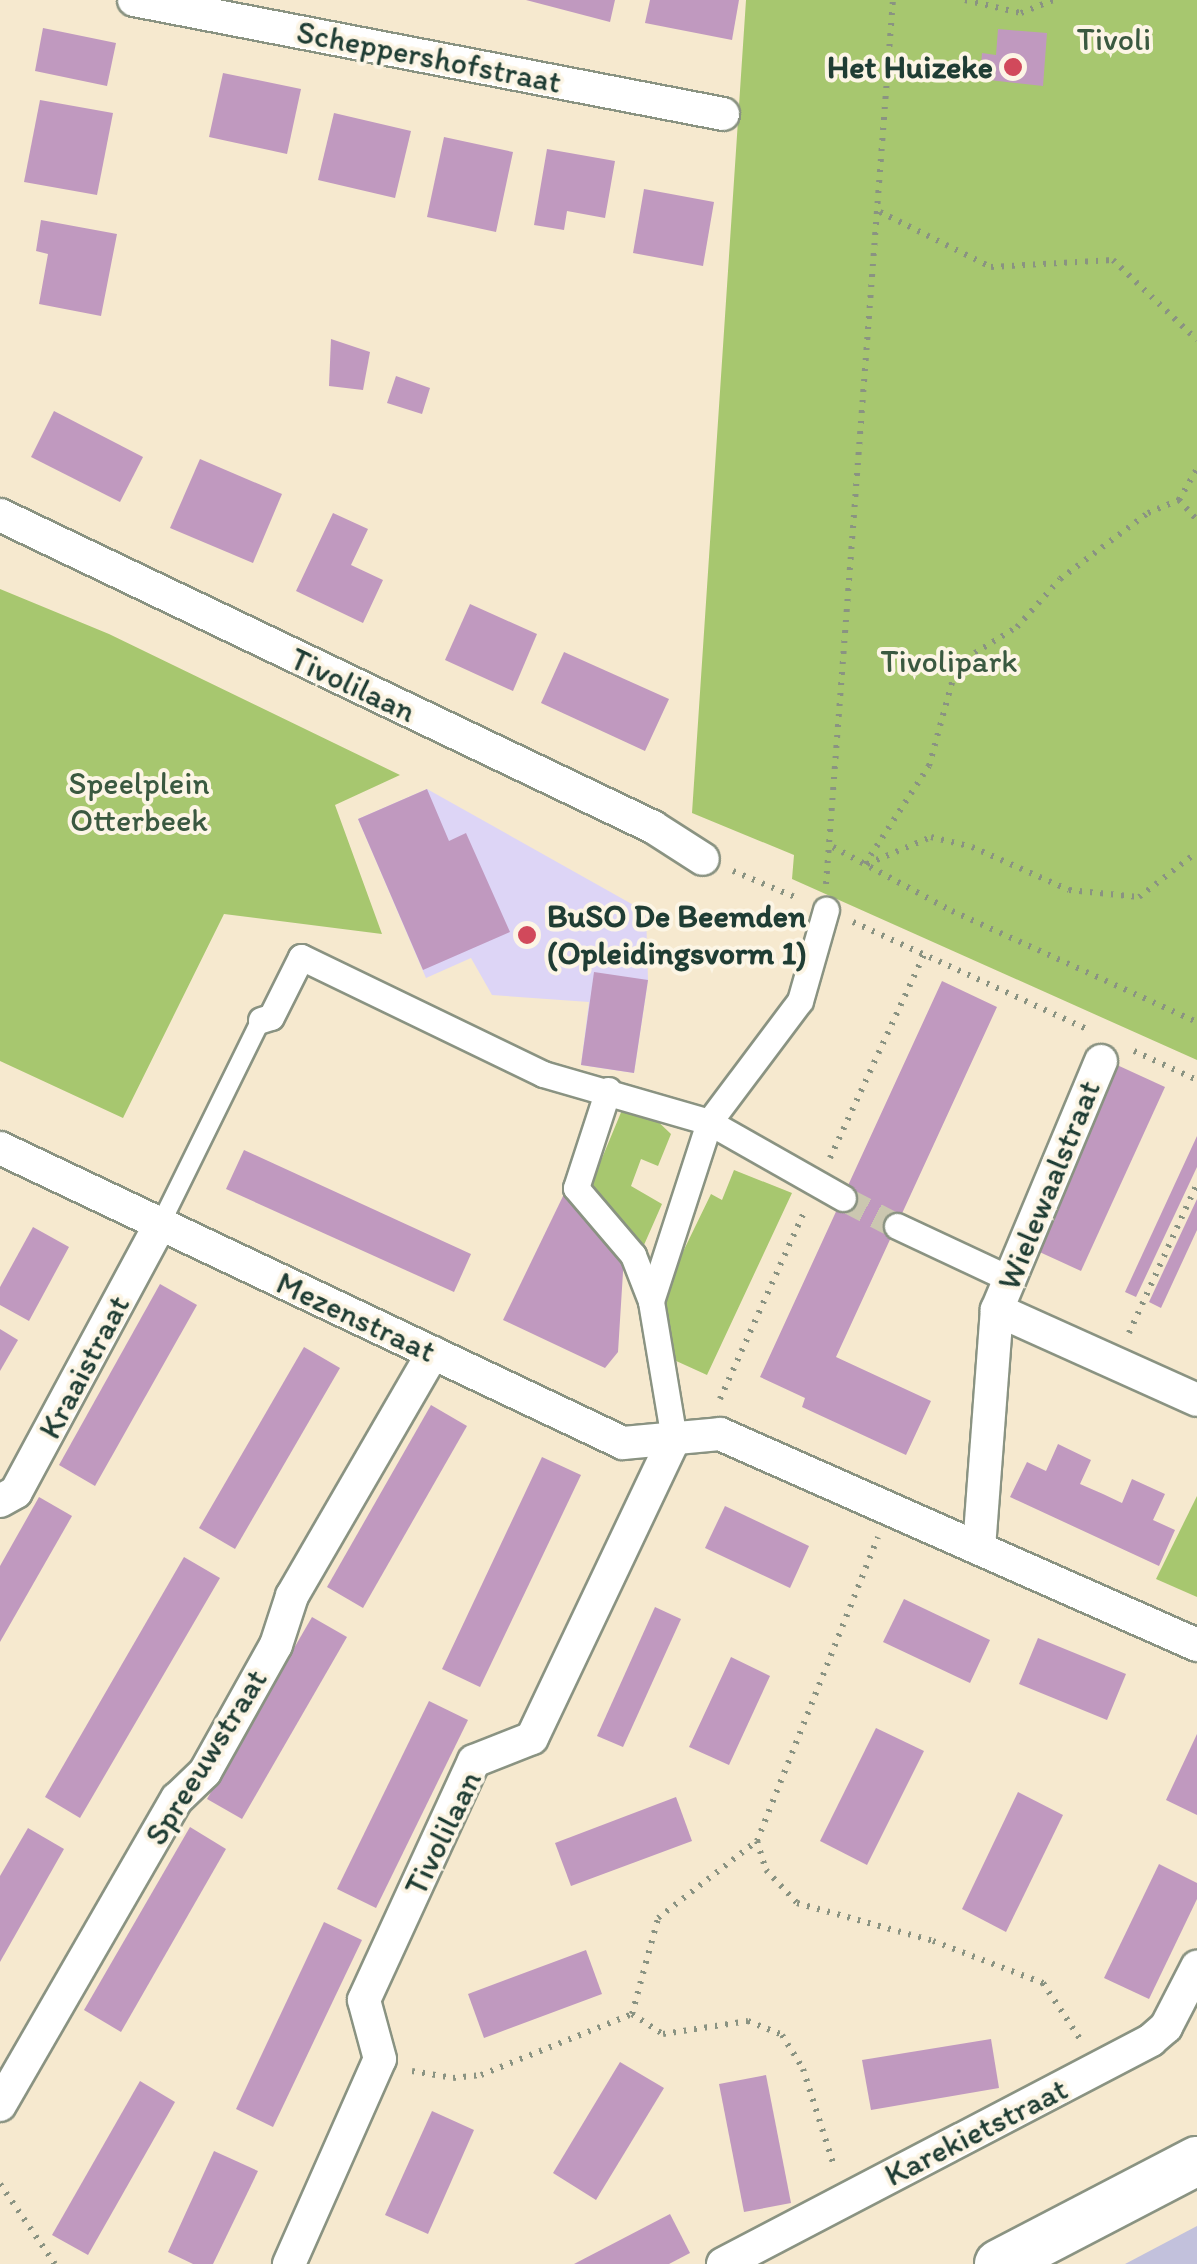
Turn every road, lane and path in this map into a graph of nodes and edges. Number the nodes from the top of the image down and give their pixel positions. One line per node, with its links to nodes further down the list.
1 (134, 0): 5 (street, Scheppershofstraat)
2 (892, 0): 6 (path)
3 (965, 0): 4 (path)
4 (1052, 0)
5 (723, 114)
6 (880, 212): 7 (path); 14 (path)
7 (1197, 340)
8 (1197, 469): 9 (path)
9 (1179, 500): 11 (path); 14 (path)
10 (0, 514): 13 (street, Tivolilaan)
11 (1197, 520)
12 (1197, 852): 14 (path)
13 (703, 859): 15 (path)
14 (865, 864): 17 (path)
15 (826, 910): 18 (path); 21 (street)
16 (260, 1020): 20 (street); 25 (lane)
17 (1197, 1022)
18 (1106, 1046): 19 (path); 27 (street, Wielewaalstraat)
19 (1197, 1080)
20 (608, 1090): 21 (street); 28 (street)
21 (709, 1122): 24 (street); 28 (street)
22 (0, 1148): 25 (street, Mezenstraat)
23 (1197, 1184): 31 (path)
24 (843, 1198)
25 (160, 1226): 30 (street, Mezenstraat); 34 (street, Kraaistraat)
26 (897, 1226): 27 (street)
27 (1010, 1280): 29 (street, Wielewaalstraat)
28 (651, 1301): 33 (street)
29 (998, 1310): 31 (street, Wielewaalstraat); 36 (street, Wielewaalstraat)
30 (433, 1353): 33 (street, Mezenstraat); 43 (street, Spreeuwstraat)
31 (1116, 1364): 32 (street, Wielewaalstraat)
32 (1197, 1400)
33 (674, 1439): 35 (street, Mezenstraat); 41 (street, Tivolilaan)
34 (0, 1501)
35 (889, 1508): 36 (street); 38 (path)
36 (979, 1548): 37 (street)
37 (1197, 1645)
38 (756, 1841): 40 (path); 42 (path)
39 (1197, 1968): 42 (street, Karekietstraat)
40 (632, 2014): 41 (path); 46 (path)
41 (380, 2059): 47 (street)
42 (1094, 2071): 46 (street, Karekietstraat)
43 (0, 2106)
44 (1197, 2161): 50 (main road)
45 (0, 2184): 48 (path)
46 (848, 2199): 49 (street, Karekietstraat)
47 (301, 2256)
48 (55, 2264)
49 (723, 2264)
50 (999, 2264)

